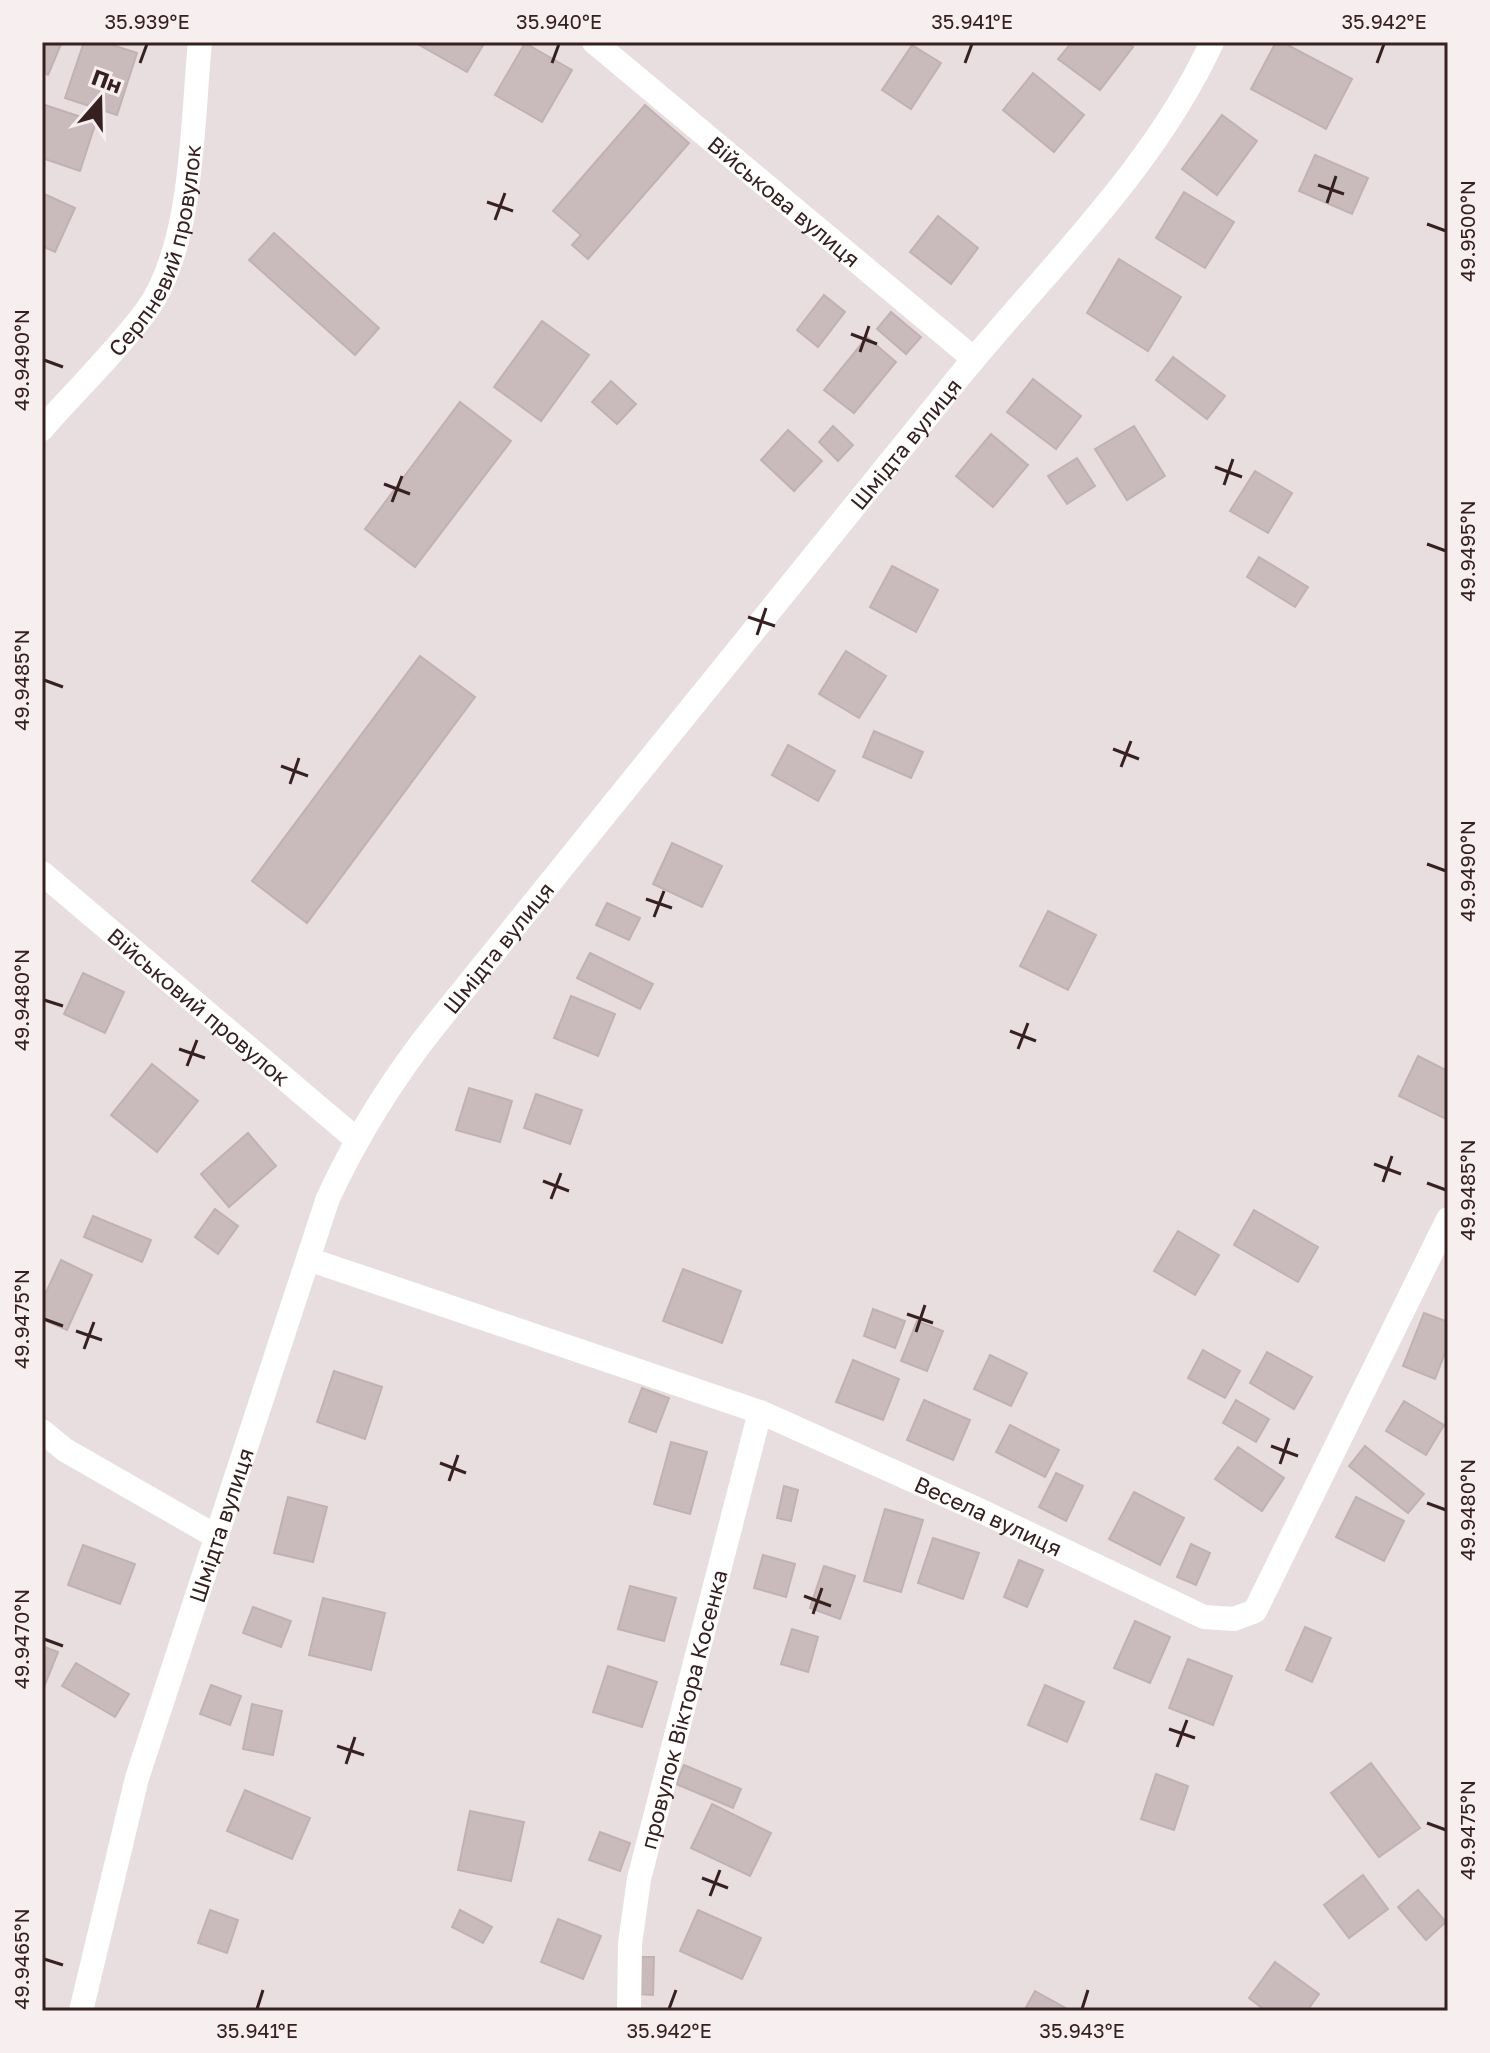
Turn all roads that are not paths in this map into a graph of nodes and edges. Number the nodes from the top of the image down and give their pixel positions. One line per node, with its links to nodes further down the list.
1 (200, 42): 5 (street, Серпневий провулок)
2 (594, 42): 4 (street, Військова вулиця)
3 (1212, 42): 4 (street, Шмідта вулиця)
4 (974, 359): 7 (street, Шмідта вулиця)
5 (42, 429)
6 (42, 873): 7 (street, Військовий провулок)
7 (356, 1139): 9 (street, Шмідта вулиця)
8 (1448, 1219): 10 (street, Весела вулиця)
9 (308, 1259): 10 (street, Весела вулиця); 13 (street, Шмідта вулиця)
10 (760, 1412): 15 (street, провулок Віктора Косенка)
11 (42, 1431): 12 (street)
12 (53, 1450): 13 (street)
13 (217, 1537): 14 (street, Шмідта вулиця)
14 (81, 2011)
15 (629, 2011)

